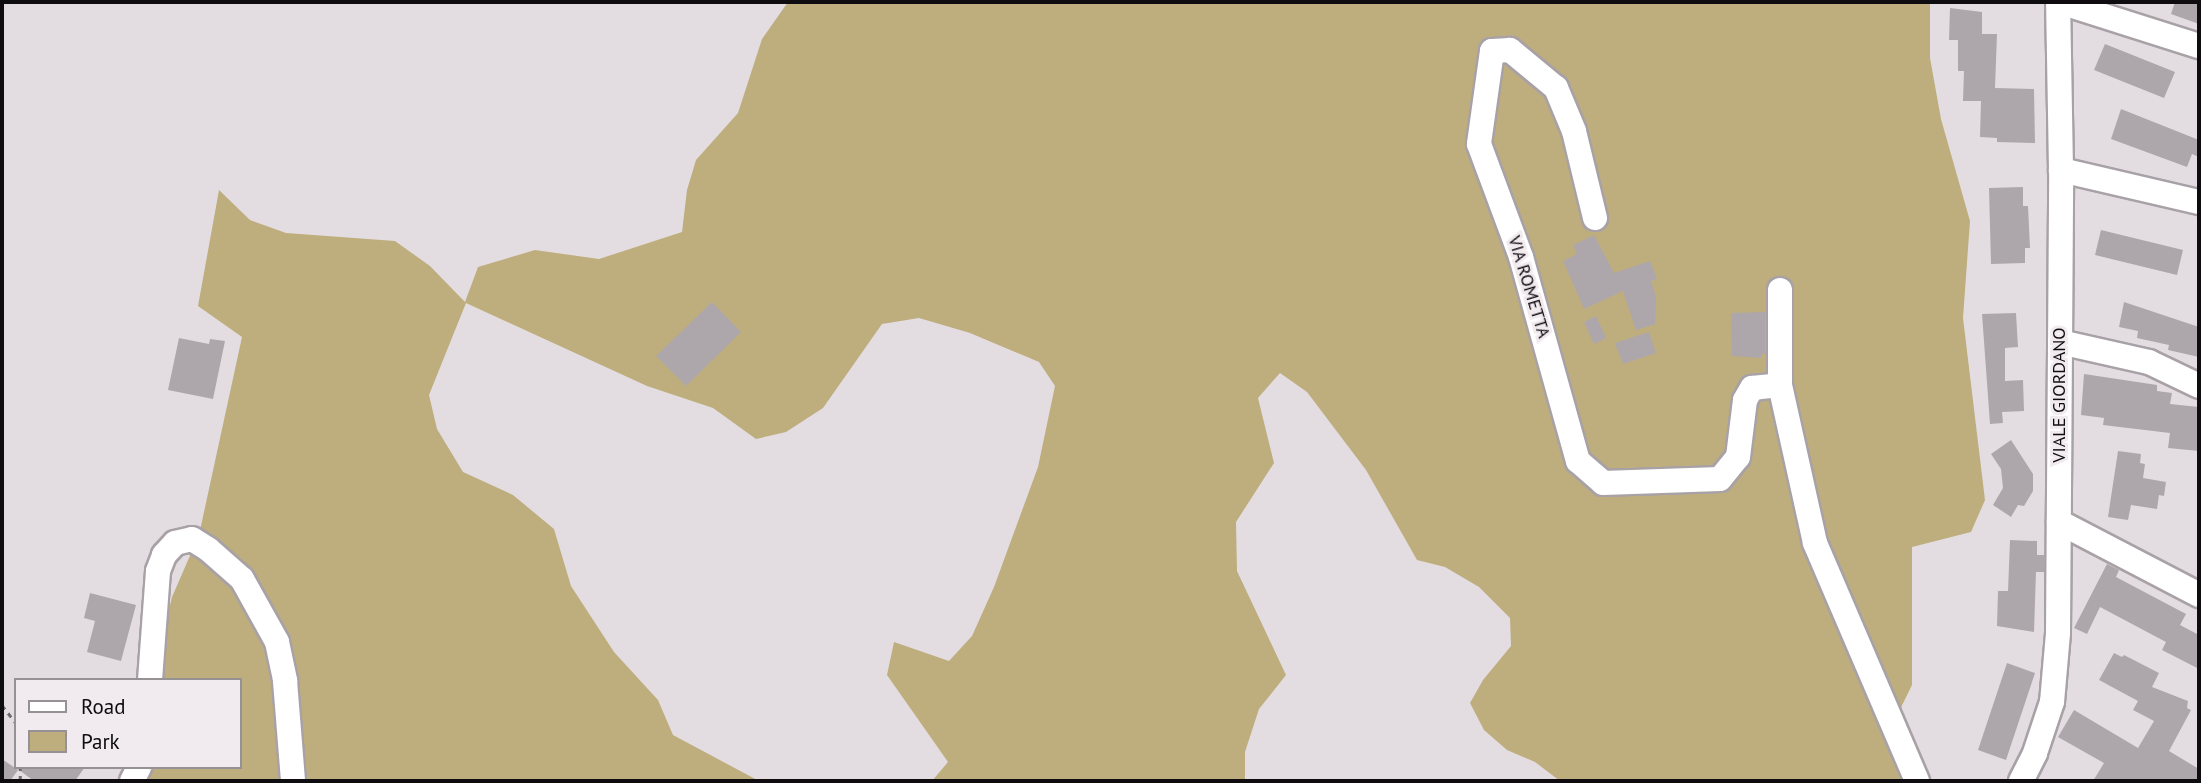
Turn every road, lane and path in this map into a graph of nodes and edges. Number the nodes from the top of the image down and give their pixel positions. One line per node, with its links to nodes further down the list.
1 (2059, 2): 2 (street); 3 (street, VIALE GIORDANO)
2 (2199, 46)
3 (2061, 170): 4 (street); 7 (street, VIALE GIORDANO)
4 (2199, 202)
5 (1595, 218): 8 (street, VIA ROMETTA)
6 (1780, 290): 8 (street)
7 (2060, 342): 9 (street); 10 (street, VIALE GIORDANO)
8 (1780, 385): 16 (street)
9 (2199, 386)
10 (2059, 522): 11 (street); 17 (street, VIALE GIORDANO)
11 (2199, 595)
12 (150, 678): 15 (street)
13 (2, 705): 14 (path)
14 (14, 720)
15 (293, 781)
16 (1917, 781)
17 (2021, 781)

